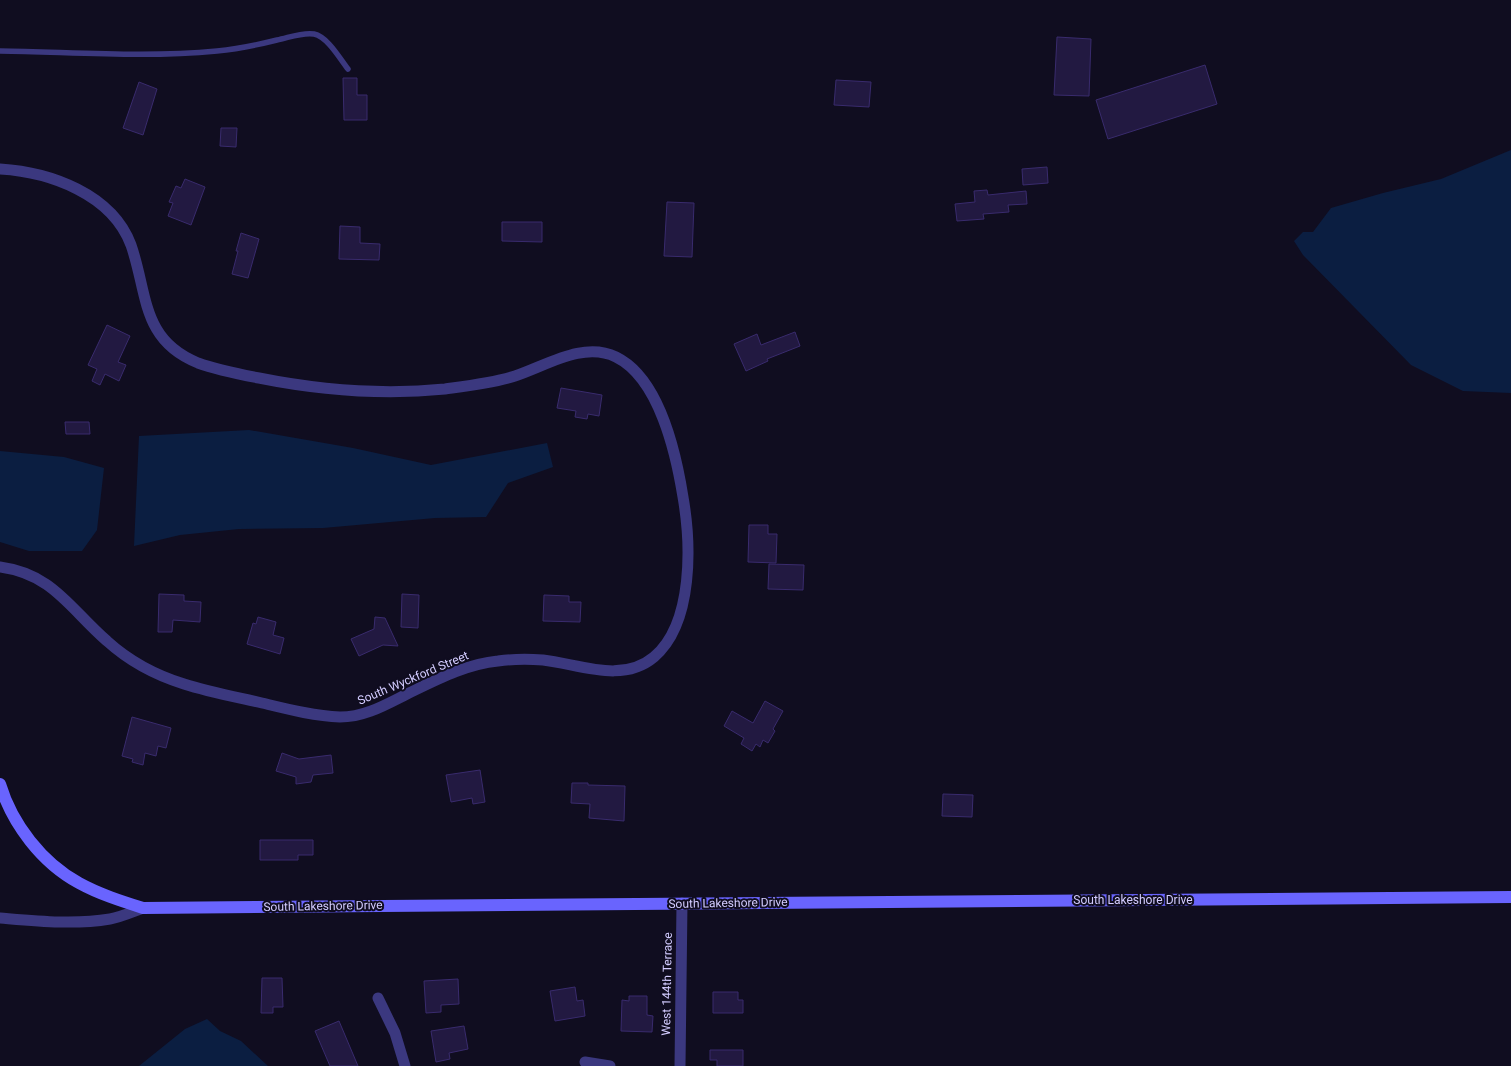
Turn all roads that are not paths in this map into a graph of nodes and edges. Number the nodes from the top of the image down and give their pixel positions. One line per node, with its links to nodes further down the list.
1 (0, 51): 2 (lane)
2 (348, 69)
3 (0, 168): 4 (street, South Wyckford Street)
4 (0, 567)
5 (0, 784): 8 (street, South Lakeshore Drive)
6 (1511, 897): 7 (street, South Lakeshore Drive)
7 (682, 903): 8 (street, South Lakeshore Drive); 14 (street, West 144th Terrace)
8 (143, 908): 9 (street)
9 (0, 918)
10 (378, 998): 12 (street)
11 (585, 1062): 13 (street)
12 (405, 1066)
13 (610, 1066)
14 (680, 1066)

